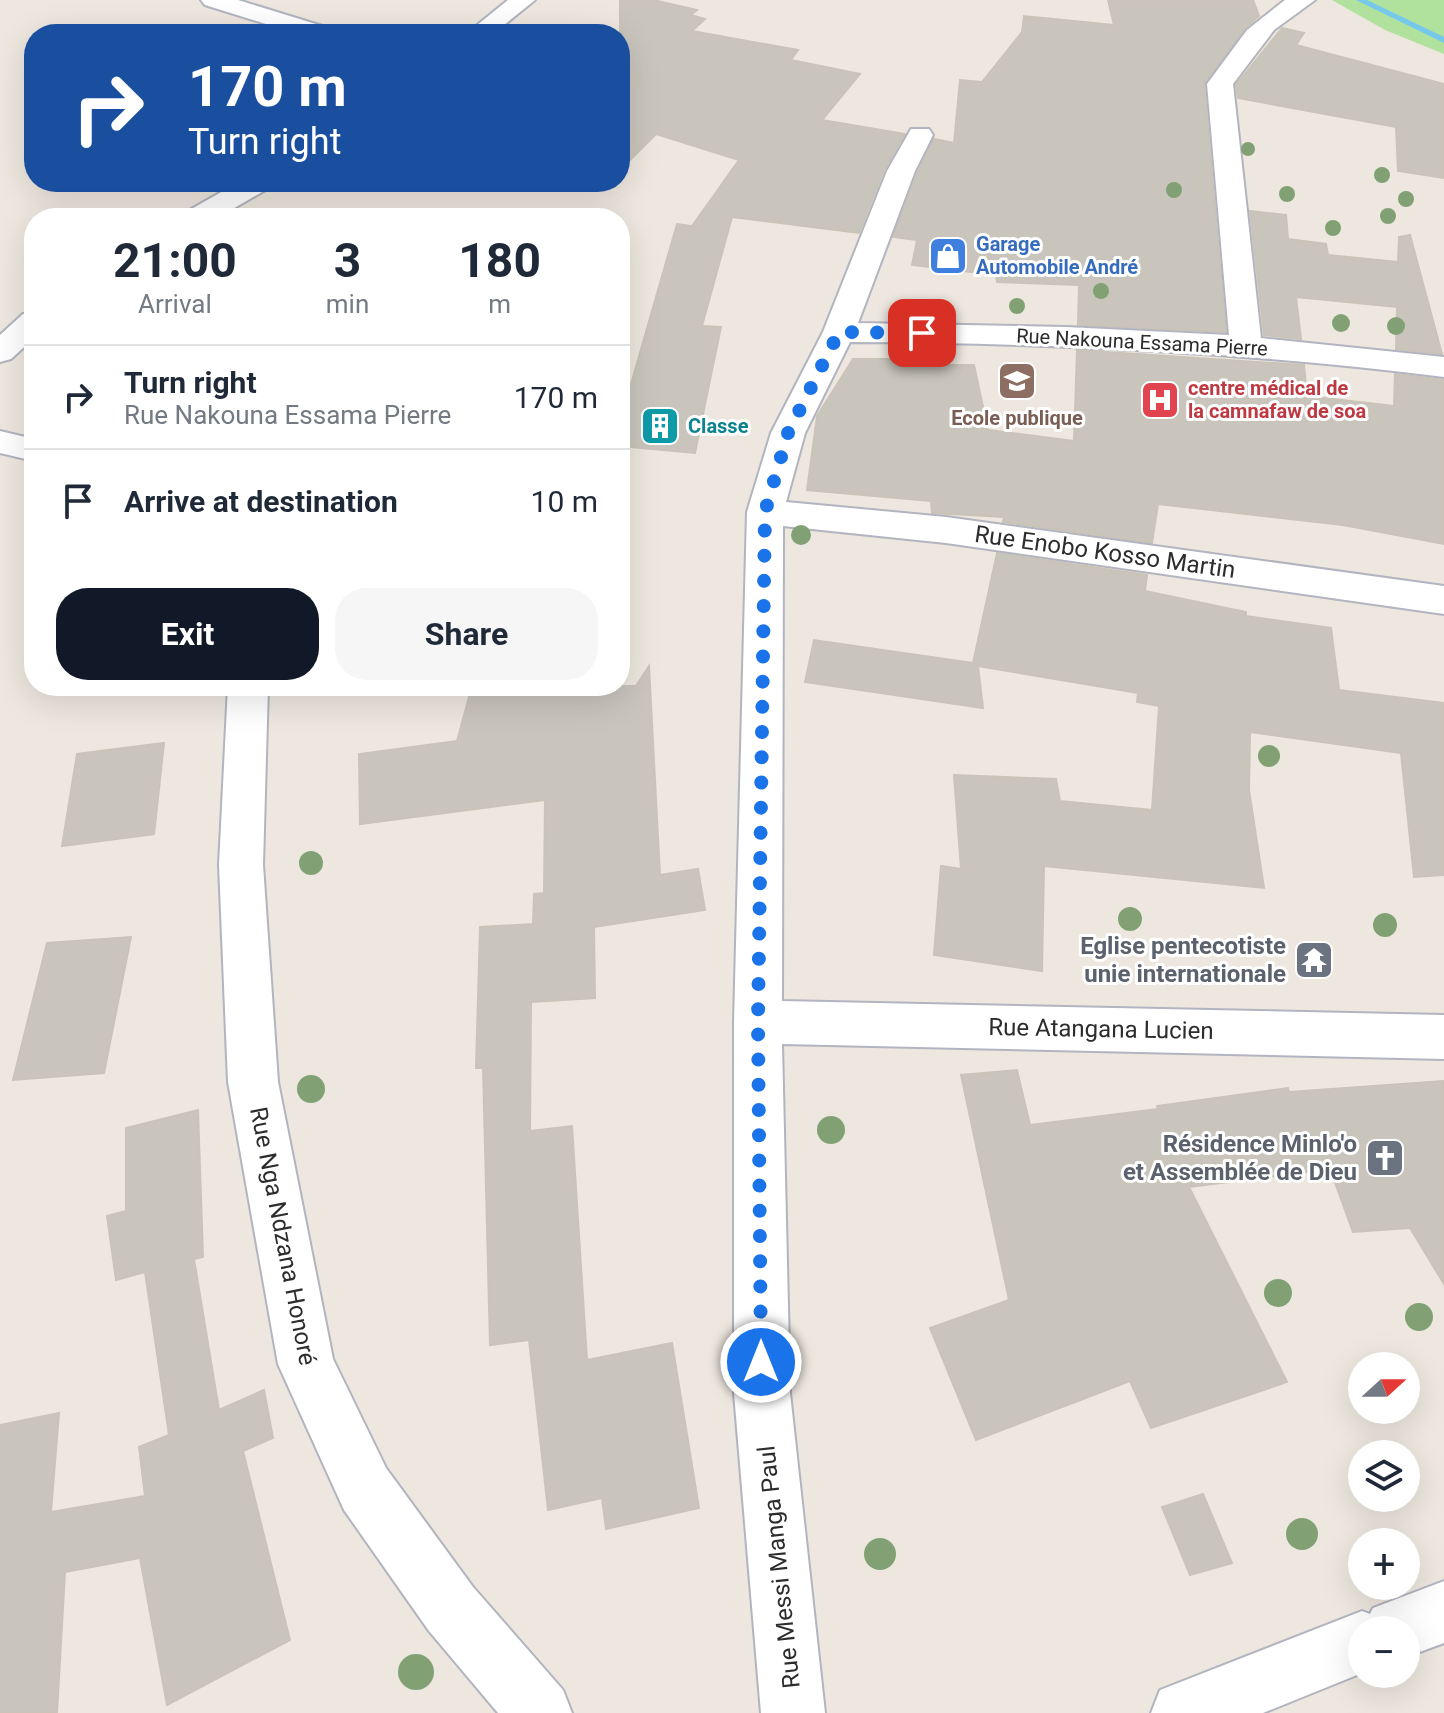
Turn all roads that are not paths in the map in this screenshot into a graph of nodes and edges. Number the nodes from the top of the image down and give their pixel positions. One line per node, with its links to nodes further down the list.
1 (213, 0): 4 (street)
2 (523, 0): 5 (street)
3 (1303, 0): 11 (street)
4 (291, 24)
5 (491, 24)
6 (920, 135): 10 (street, Rue Messi Manga Paul)
7 (242, 192): 8 (street)
8 (214, 208)
9 (24, 330): 12 (street)
10 (839, 332): 11 (street, Rue Nakouna Essama Pierre); 16 (street, Rue Messi Manga Paul)
11 (1246, 347): 13 (street, Rue Nakouna Essama Pierre)
12 (0, 352)
13 (1444, 367)
14 (0, 442): 15 (street)
15 (24, 448)
16 (765, 512): 17 (street, Rue Enobo Kosso Martin); 19 (street, Rue Messi Manga Paul)
17 (1444, 600)
18 (248, 696): 24 (street, Rue Nga Ndzana Honoré)
19 (758, 1022): 20 (street, Rue Atangana Lucien); 25 (street, Rue Messi Manga Paul)
20 (1444, 1037)
21 (1444, 1612): 22 (street)
22 (1420, 1621)
23 (1348, 1648): 26 (street)
24 (540, 1713)
25 (793, 1713)
26 (1183, 1713)

